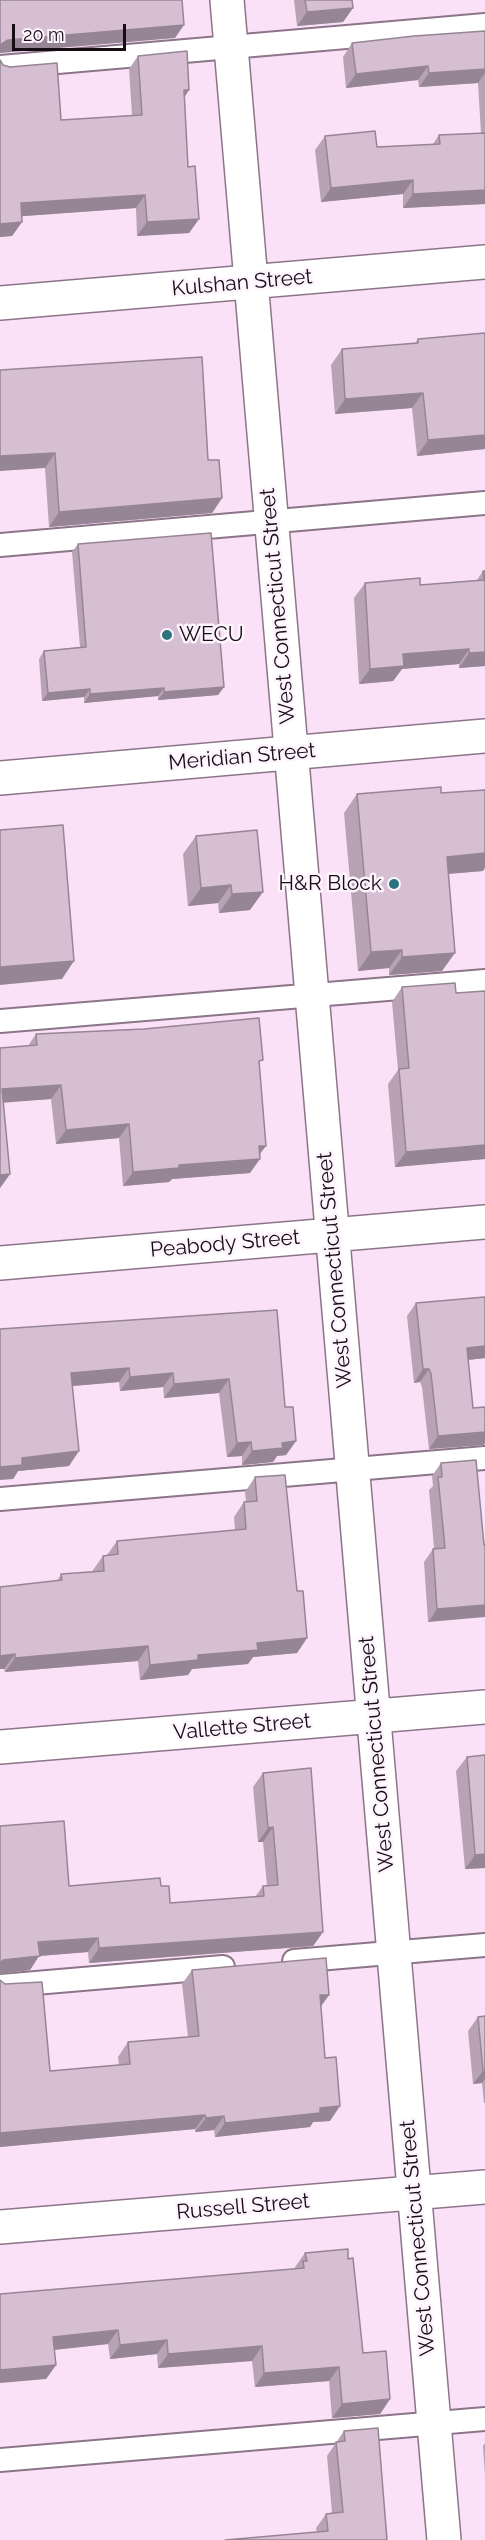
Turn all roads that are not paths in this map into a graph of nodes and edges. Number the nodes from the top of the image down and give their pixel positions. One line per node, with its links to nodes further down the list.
1 (227, 0): 3 (street, West Connecticut Street)
2 (485, 25): 3 (lane)
3 (231, 47): 4 (lane); 6 (street, West Connecticut Street)
4 (0, 67)
5 (485, 262): 6 (street, Kulshan Street)
6 (251, 282): 7 (street, Kulshan Street); 9 (street, West Connecticut Street)
7 (0, 303)
8 (485, 503): 9 (lane)
9 (271, 522): 10 (lane); 12 (street, West Connecticut Street)
10 (0, 545)
11 (485, 736): 12 (street, Meridian Street)
12 (291, 753): 13 (street, Meridian Street); 15 (street, West Connecticut Street)
13 (0, 778)
14 (485, 981): 15 (lane)
15 (311, 995): 16 (lane); 18 (street, West Connecticut Street)
16 (0, 1021)
17 (485, 1222): 18 (street, Peabody Street)
18 (332, 1235): 19 (street, Peabody Street); 21 (street, West Connecticut Street)
19 (0, 1263)
20 (485, 1458): 21 (lane)
21 (352, 1468): 22 (lane); 24 (street, West Connecticut Street)
22 (0, 1499)
23 (485, 1707): 24 (street, Vallette Street)
24 (373, 1716): 25 (street, Vallette Street); 27 (street, West Connecticut Street)
25 (0, 1747)
26 (485, 1945): 27 (lane)
27 (394, 1953): 28 (lane); 32 (street, West Connecticut Street)
28 (274, 1963)
29 (239, 1966): 30 (lane)
30 (0, 1986)
31 (485, 2187): 32 (street, Russell Street)
32 (414, 2192): 33 (street, Russell Street); 35 (street, West Connecticut Street)
33 (0, 2227)
34 (485, 2419): 35 (lane)
35 (434, 2424): 36 (lane); 37 (street, West Connecticut Street)
36 (0, 2460)
37 (444, 2540)

